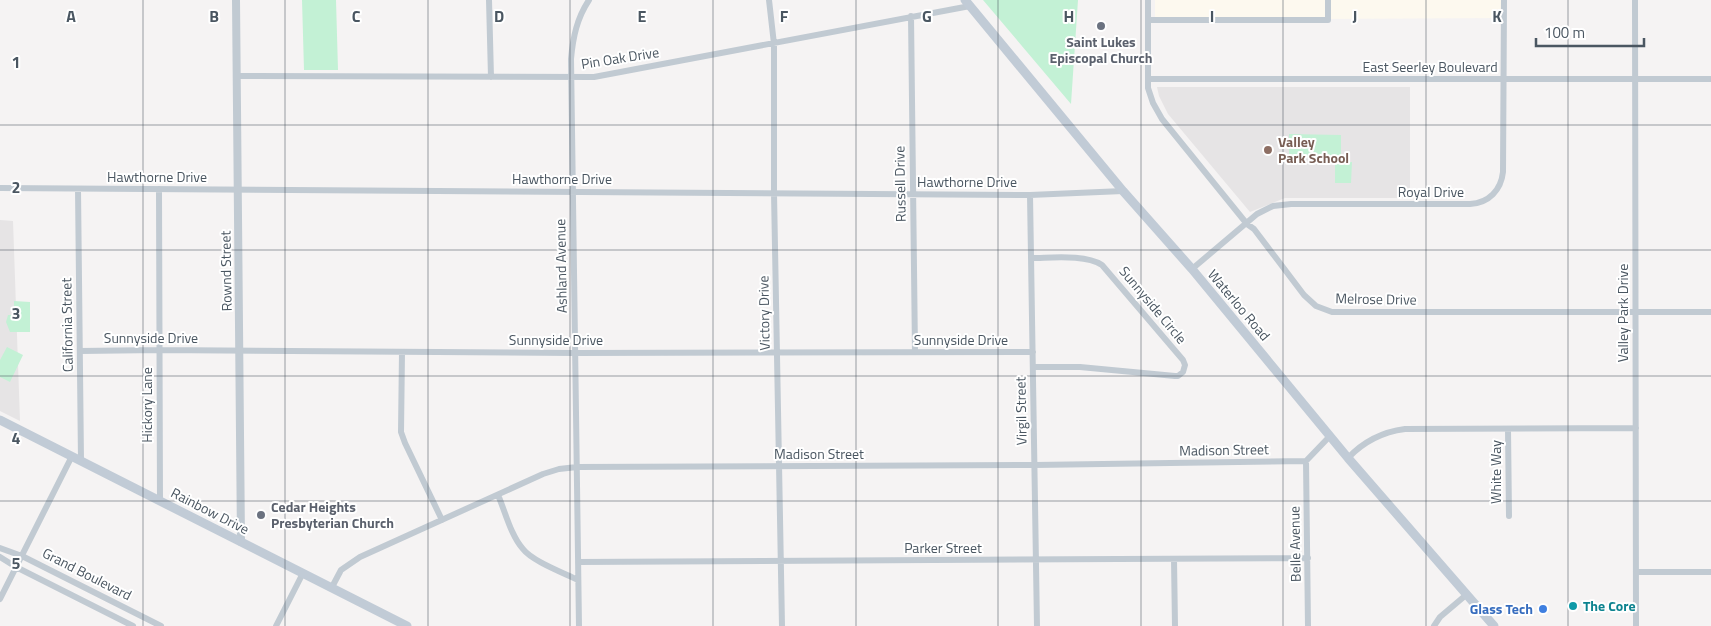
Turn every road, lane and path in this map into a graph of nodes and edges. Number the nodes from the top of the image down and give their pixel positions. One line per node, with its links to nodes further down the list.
1 (236, 0): 13 (street, Rownd Street)
2 (489, 0): 14 (street)
3 (590, 0): 15 (street, Ashland Avenue)
4 (769, 0): 12 (street, Victory Drive)
5 (1148, 0): 11 (street, Melrose Drive)
6 (1328, 0): 11 (street)
7 (1504, 0): 18 (street, Royal Drive)
8 (1635, 0): 16 (street, Valley Park Drive)
9 (967, 3): 10 (street, Pin Oak Drive); 24 (main road, Waterloo Road)
10 (910, 16): 12 (street, Pin Oak Drive); 27 (street, Russell Drive)
11 (1148, 20): 17 (street, Melrose Drive)
12 (774, 44): 15 (street, Pin Oak Drive); 26 (street, Victory Drive)
13 (238, 76): 14 (street, Pin Oak Drive); 23 (street, Rownd Street)
14 (491, 77): 15 (street, Pin Oak Drive)
15 (571, 78): 25 (street, Ashland Avenue)
16 (1635, 78): 18 (street, East Seerley Boulevard); 19 (street, East Seerley Boulevard); 32 (street, Valley Park Drive)
17 (1148, 79): 18 (street, East Seerley Boulevard); 29 (street, Melrose Drive)
18 (1503, 79): 29 (street, Royal Drive)
19 (1711, 79)
20 (0, 188): 21 (street, Hawthorne Drive)
21 (78, 189): 22 (street, Hawthorne Drive); 35 (street, California Street)
22 (159, 189): 23 (street, Hawthorne Drive); 34 (street, Hickory Lane)
23 (238, 190): 25 (street, Hawthorne Drive); 36 (street, Rownd Street)
24 (1123, 191): 28 (street, Hawthorne Drive); 31 (main road, Waterloo Road)
25 (573, 192): 26 (street, Hawthorne Drive); 41 (street, Ashland Avenue)
26 (774, 193): 27 (street, Hawthorne Drive); 38 (street, Victory Drive)
27 (913, 194): 28 (street, Hawthorne Drive); 39 (street, Russell Drive)
28 (1030, 195): 30 (street, Virgil Street)
29 (1247, 224): 31 (street, Royal Drive); 32 (street, Melrose Drive)
30 (1031, 258): 40 (street, Virgil Street); 42 (street, Sunnyside Circle)
31 (1192, 269): 46 (main road, Waterloo Road)
32 (1635, 312): 33 (street, Melrose Drive); 44 (street, Valley Park Drive)
33 (1711, 312)
34 (159, 350): 35 (street, Sunnyside Drive); 36 (street, Sunnyside Drive); 55 (street, Hickory Lane)
35 (80, 351): 49 (street, California Street)
36 (239, 351): 37 (street, Sunnyside Drive); 58 (street, Rownd Street)
37 (402, 352): 41 (street, Sunnyside Drive); 57 (street)
38 (777, 352): 39 (street, Sunnyside Drive); 41 (street, Sunnyside Drive); 53 (street, Victory Drive)
39 (915, 352): 40 (street, Sunnyside Drive)
40 (1033, 352): 42 (street, Virgil Street)
41 (575, 353): 52 (street, Ashland Avenue)
42 (1033, 367): 51 (street, Virgil Street)
43 (0, 420): 47 (main road, Rainbow Drive)
44 (1636, 428): 45 (street); 68 (street, Valley Park Drive)
45 (1508, 429): 48 (street); 56 (street, White Way)
46 (1330, 436): 48 (main road, Waterloo Road); 50 (street)
47 (72, 456): 49 (main road, Rainbow Drive); 60 (street)
48 (1348, 458): 73 (main road, Waterloo Road)
49 (82, 461): 55 (main road, Rainbow Drive)
50 (1306, 461): 51 (street, Madison Street); 62 (street, Belle Avenue)
51 (1034, 465): 53 (street, Madison Street); 64 (street, Virgil Street)
52 (577, 467): 53 (street, Madison Street); 54 (street, Madison Street); 65 (street, Ashland Avenue)
53 (779, 467): 66 (street, Victory Drive)
54 (498, 495): 57 (street, Madison Street); 71 (street)
55 (160, 501): 58 (main road, Rainbow Drive)
56 (1509, 516)
57 (442, 520): 72 (street, Madison Street)
58 (241, 542): 70 (main road, Rainbow Drive)
59 (0, 548): 60 (street, Grand Boulevard)
60 (22, 556): 67 (street); 76 (street, Grand Boulevard)
61 (0, 557): 67 (street, Grand Boulevard)
62 (1308, 558): 63 (street, Parker Street); 83 (street, Belle Avenue)
63 (1174, 559): 64 (street, Parker Street); 82 (street)
64 (1036, 560): 66 (street, Parker Street); 81 (street, Virgil Street)
65 (578, 562): 66 (street, Parker Street); 71 (street, Ashland Avenue)
66 (781, 562): 80 (street, Victory Drive)
67 (16, 567): 74 (street); 75 (street, Grand Boulevard)
68 (1636, 572): 69 (street); 86 (street, Valley Park Drive)
69 (1711, 572)
70 (303, 573): 72 (main road, Rainbow Drive); 77 (street)
71 (578, 580): 79 (street, Ashland Avenue)
72 (332, 587): 78 (main road, Rainbow Drive)
73 (1466, 595): 84 (street); 85 (main road, Waterloo Road)
74 (0, 599)
75 (133, 626)
76 (161, 626)
77 (276, 626)
78 (407, 626)
79 (579, 626)
80 (782, 626)
81 (1037, 626)
82 (1175, 626)
83 (1308, 626)
84 (1434, 626)
85 (1494, 626)
86 (1636, 626)

